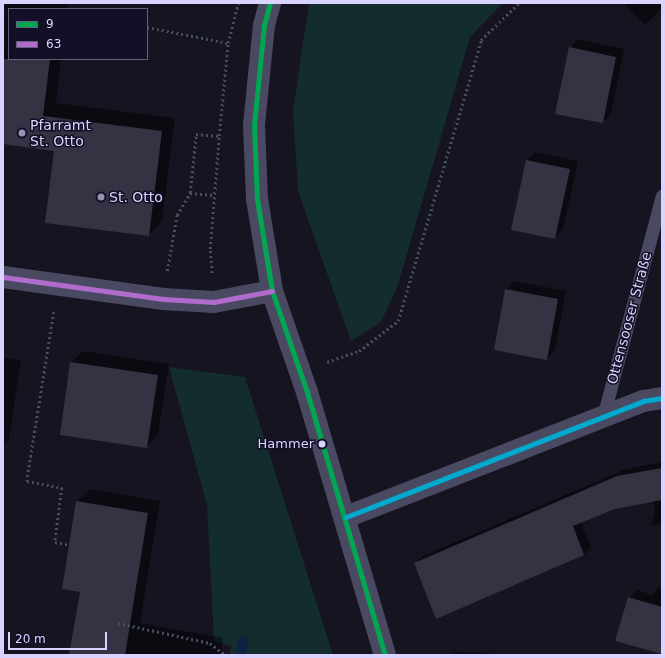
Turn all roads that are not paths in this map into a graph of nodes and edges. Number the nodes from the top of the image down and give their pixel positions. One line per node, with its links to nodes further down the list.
1 (270, 3): 4 (street)
2 (662, 196): 6 (lane, Ottensooser Straße)
3 (3, 277): 4 (street)
4 (272, 291): 7 (street)
5 (662, 398): 6 (street)
6 (603, 417): 7 (street)
7 (346, 518): 8 (street)
8 (385, 655)

